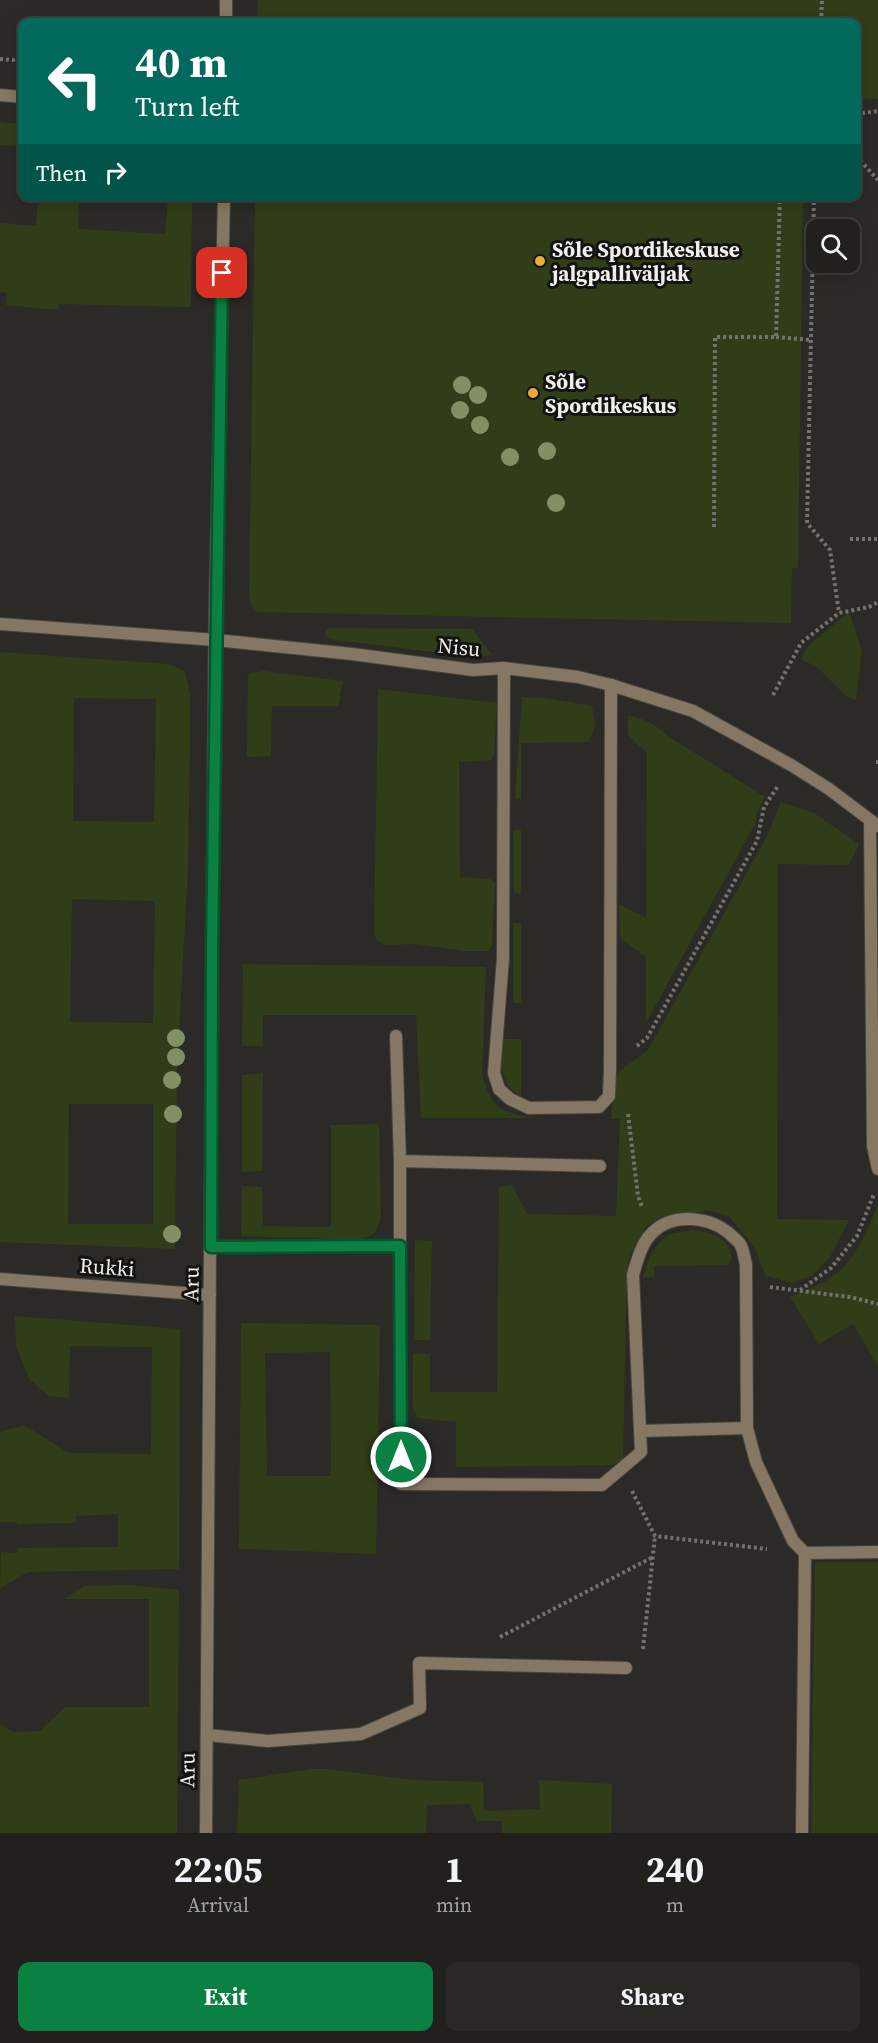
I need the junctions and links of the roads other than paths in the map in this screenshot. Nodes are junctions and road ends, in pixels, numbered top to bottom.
1 (226, 0) edge
2 (226, 18) edge
3 (0, 95) edge
4 (18, 97) edge
5 (224, 201) edge
6 (0, 624) edge
7 (216, 640) junction
8 (504, 668) junction
9 (611, 685) junction
10 (874, 824) edge
11 (396, 1036) dead end
12 (399, 1161) junction
13 (600, 1166) dead end
14 (878, 1169) edge
15 (400, 1246) junction
16 (211, 1247) junction
17 (0, 1279) edge
18 (210, 1295) junction
19 (747, 1428) junction
20 (640, 1431) junction
21 (401, 1457) dead end
22 (401, 1484) dead end
23 (878, 1552) edge
24 (805, 1553) junction
25 (627, 1668) road end
26 (207, 1735) junction
27 (206, 1833) edge
28 (802, 1833) edge

1 - 2 street
3 - 4 street
5 - 7 street, Aru
6 - 7 street, Nisu
7 - 8 street, Nisu
7 - 16 street, Aru
8 - 9 street, Nisu
8 - 9 street
9 - 10 street, Nisu
10 - 14 street
11 - 12 street
12 - 13 street
12 - 15 street
15 - 16 street
15 - 21 street
16 - 18 street, Aru
17 - 18 street, Rukki
18 - 26 street, Aru
19 - 20 street
19 - 20 street
19 - 24 street
20 - 22 street
23 - 24 street
24 - 28 street
25 - 26 street
26 - 27 street, Aru

